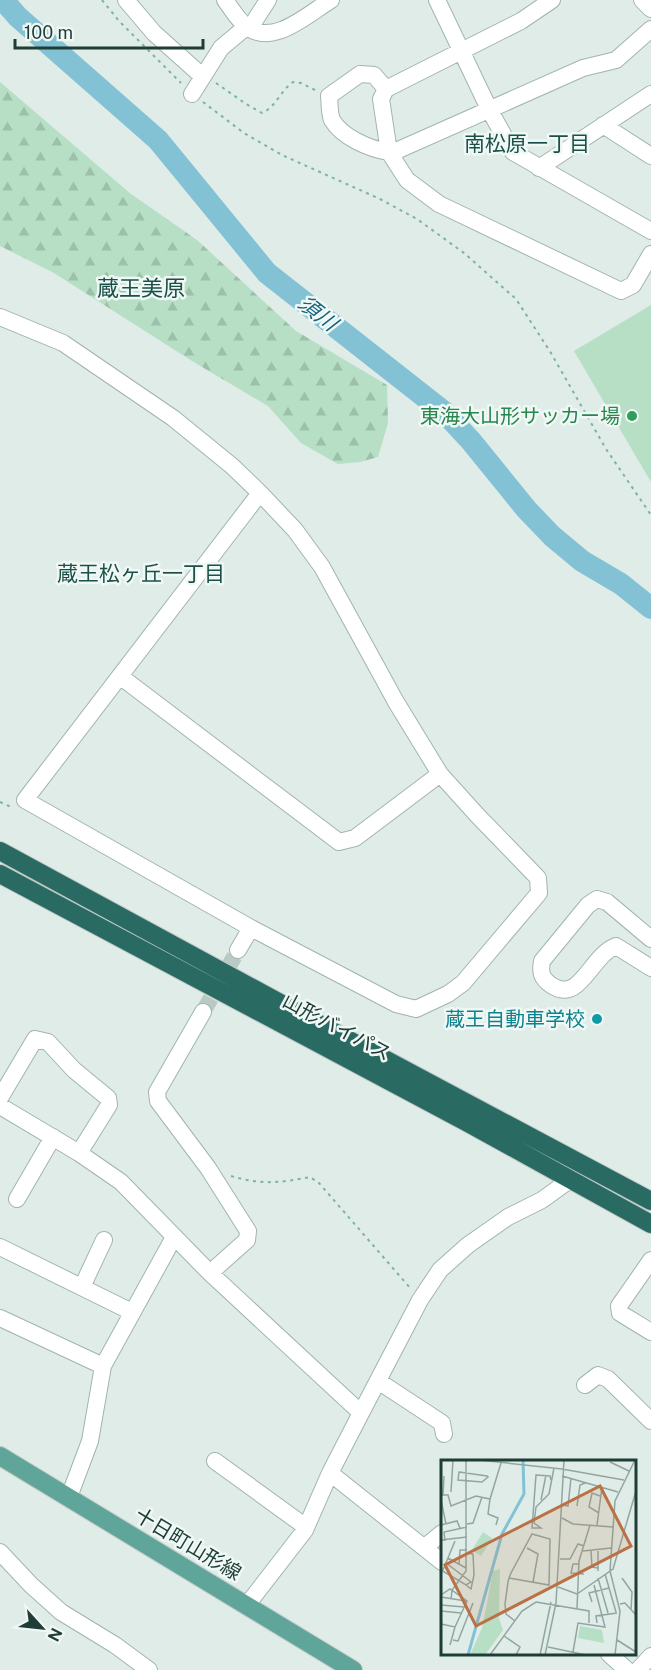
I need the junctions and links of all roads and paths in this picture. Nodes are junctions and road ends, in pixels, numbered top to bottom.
1 (102, 0) edge
2 (126, 0) edge
3 (225, 0) edge
4 (268, 0) edge
5 (331, 0) edge
6 (437, 0) edge
7 (552, 0) edge
8 (642, 0) edge
9 (651, 9) edge
10 (248, 28) junction
11 (651, 29) edge
12 (462, 52) junction
13 (202, 75) junction
14 (386, 89) junction
15 (192, 94) junction
16 (651, 94) edge
17 (329, 96) junction
18 (490, 111) junction
19 (603, 125) junction
20 (388, 152) junction
21 (651, 156) edge
22 (539, 168) junction
23 (651, 231) edge
24 (651, 254) edge
25 (0, 317) edge
26 (260, 493) junction
27 (651, 515) edge
28 (121, 677) junction
29 (440, 774) junction
30 (0, 851) edge
31 (0, 874) edge
32 (251, 928) junction
33 (651, 939) edge
34 (238, 951) tunnel mouth
35 (651, 968) edge
36 (203, 1012) tunnel mouth
37 (0, 1098) edge
38 (0, 1106) edge
39 (53, 1137) junction
40 (79, 1153) junction
41 (208, 1168) junction
42 (571, 1179) junction
43 (17, 1199) dead end
44 (651, 1201) edge
45 (651, 1224) edge
46 (174, 1237) junction
47 (104, 1240) dead end
48 (0, 1246) edge
49 (651, 1260) edge
50 (210, 1273) junction
51 (82, 1287) junction
52 (420, 1300) junction
53 (132, 1312) junction
54 (0, 1318) edge
55 (651, 1332) edge
56 (103, 1366) junction
57 (378, 1381) junction
58 (585, 1385) dead end
59 (361, 1413) junction
60 (651, 1421) edge
61 (444, 1434) dead end
62 (0, 1456) edge
63 (215, 1461) dead end
64 (330, 1473) junction
65 (69, 1497) junction
66 (306, 1527) junction
67 (441, 1534) edge
68 (425, 1547) junction
69 (0, 1552) edge
70 (441, 1561) edge
71 (247, 1605) junction
72 (611, 1655) edge
73 (651, 1656) edge
74 (149, 1670) edge
75 (353, 1670) edge
76 (627, 1670) edge
77 (638, 1670) edge

1 - 15 path
2 - 13 street
3 - 10 street
4 - 10 street
5 - 10 street
6 - 12 street
7 - 12 street
8 - 9 street
10 - 13 street
11 - 18 street
12 - 14 street
12 - 18 street
13 - 15 street
13 - 17 path
14 - 17 street
14 - 20 street
15 - 27 path
16 - 19 street
17 - 20 street
18 - 20 street
18 - 22 street
19 - 21 street
19 - 22 street
20 - 24 street
22 - 23 street
25 - 26 street
26 - 28 street
26 - 29 street
28 - 29 street
28 - 32 street
29 - 32 street
30 - 44 highway, 山形バイパス
31 - 42 highway, 山形バイパス
32 - 34 street
33 - 35 street
36 - 41 street
37 - 40 street
38 - 39 street
39 - 40 street
39 - 43 street
40 - 46 street
41 - 50 street
41 - 52 path
42 - 45 highway, 山形バイパス
42 - 52 street
46 - 50 street
46 - 53 street
47 - 51 street
48 - 51 street
49 - 55 street
50 - 59 street
51 - 53 street
52 - 57 street
53 - 56 street
54 - 56 street
56 - 65 street
57 - 59 street
57 - 61 street
58 - 60 street
59 - 64 street
62 - 65 main road, 十日町山形線
63 - 66 street
64 - 66 street
64 - 68 street
65 - 71 main road, 十日町山形線
66 - 71 street
67 - 68 street
68 - 70 street
69 - 74 street
71 - 75 main road, 十日町山形線
72 - 76 street
73 - 77 street

